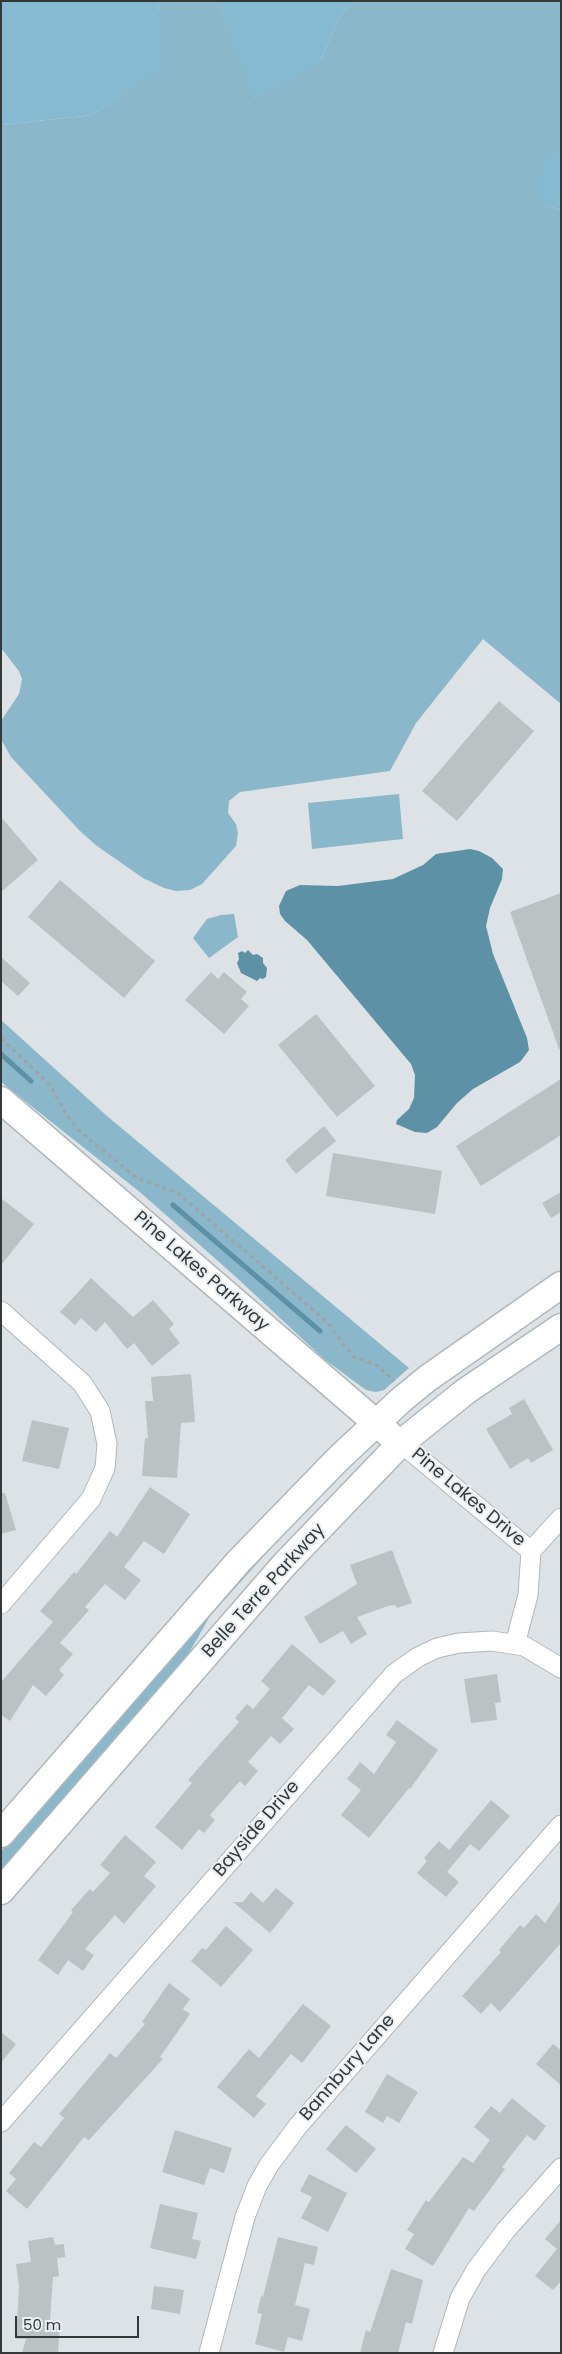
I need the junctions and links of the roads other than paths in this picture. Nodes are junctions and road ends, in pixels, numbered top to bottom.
1 (1, 1100) edge
2 (561, 1285) edge
3 (1, 1311) edge
4 (561, 1327) edge
5 (375, 1424) junction
6 (401, 1443) junction
7 (561, 1518) edge
8 (531, 1551) junction
9 (1, 1604) edge
10 (515, 1644) junction
11 (561, 1668) edge
12 (561, 1825) edge
13 (1, 1834) edge
14 (1, 1890) edge
15 (1, 2122) edge
16 (561, 2168) edge
17 (209, 2353) edge
18 (443, 2353) edge

1 - 5 main road, Pine Lakes Parkway
2 - 5 main road, Belle Terre Parkway
3 - 9 street
4 - 6 main road, Belle Terre Parkway
5 - 6 main road, Pine Lakes Parkway
5 - 13 main road, Belle Terre Parkway
6 - 8 street, Pine Lakes Drive
6 - 14 main road, Belle Terre Parkway
7 - 8 street
8 - 10 street, Pine Lakes Drive
10 - 11 street, Bayside Drive
10 - 15 street, Bayside Drive
12 - 17 street, Bannbury Lane
16 - 18 street

